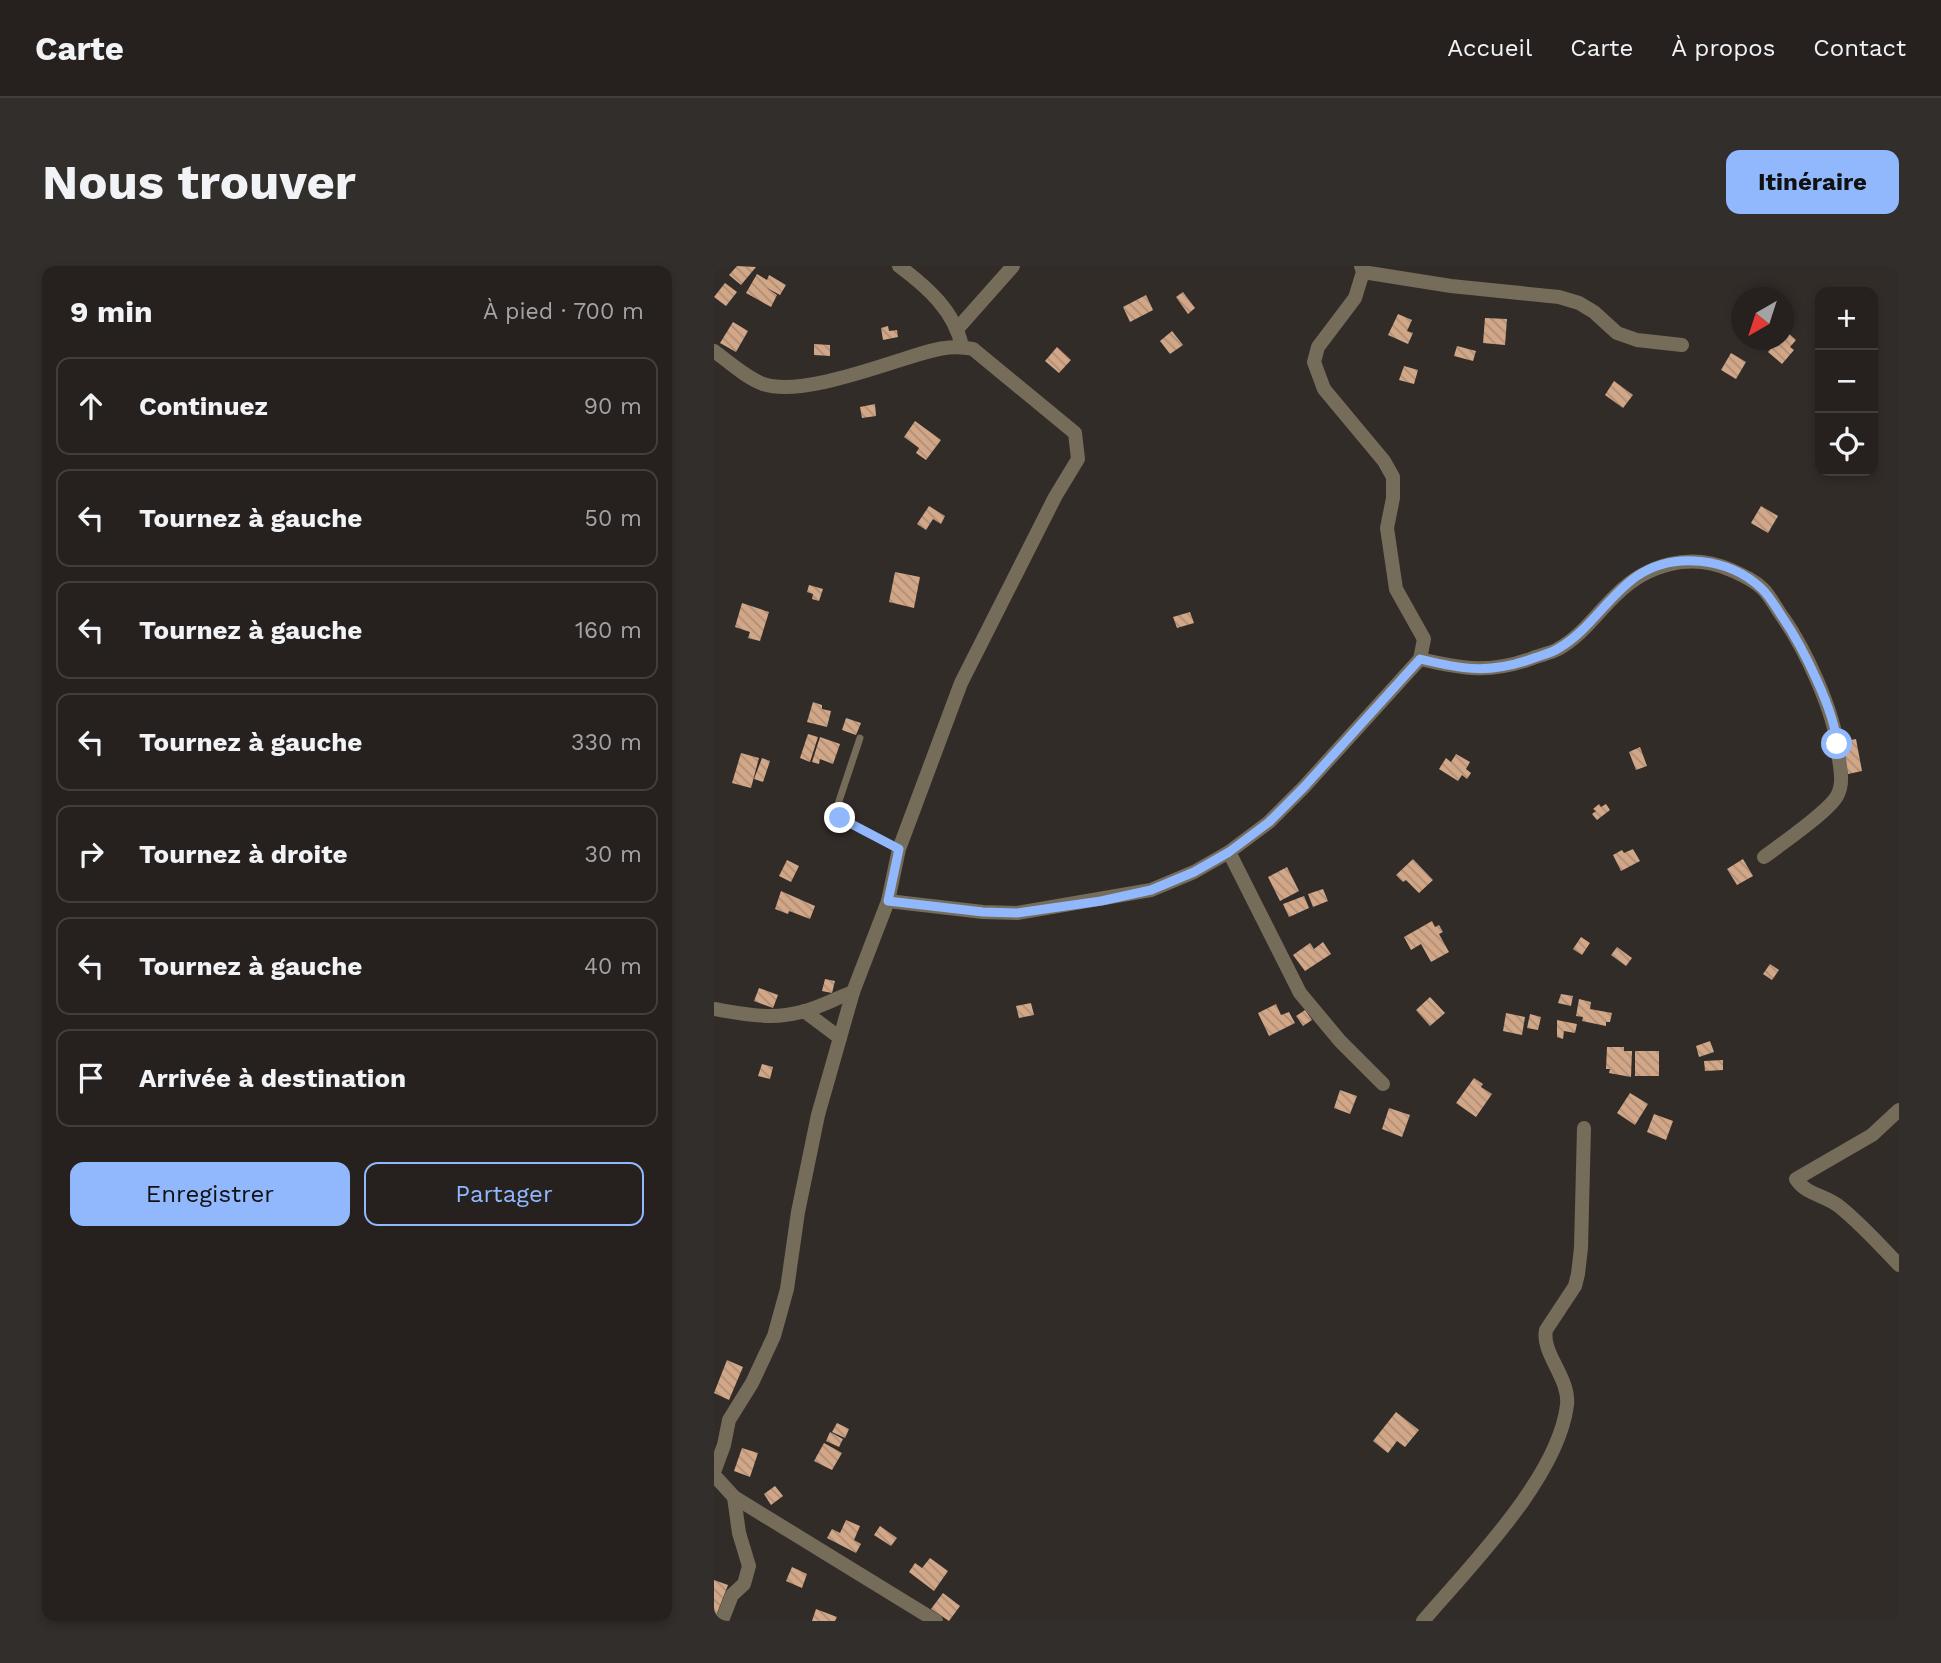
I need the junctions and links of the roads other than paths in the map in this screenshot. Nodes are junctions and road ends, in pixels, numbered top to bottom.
1 (899, 266) edge
2 (1013, 266) edge
3 (1362, 269) edge
4 (958, 328) junction
5 (1682, 345) dead end
6 (962, 346) junction
7 (714, 351) edge
8 (1420, 659) junction
9 (860, 738) dead end
10 (899, 849) junction
11 (1229, 852) junction
12 (1764, 857) dead end
13 (888, 901) junction
14 (853, 992) junction
15 (714, 1009) edge
16 (804, 1011) junction
17 (839, 1038) junction
18 (1383, 1084) dead end
19 (1899, 1110) edge
20 (1584, 1128) dead end
21 (1899, 1265) edge
22 (714, 1473) edge
23 (734, 1497) junction
24 (723, 1618) dead end
25 (936, 1621) edge
26 (1423, 1621) edge

1 - 4 street
2 - 4 street
3 - 5 street
3 - 8 street
4 - 6 street
6 - 7 street
6 - 10 street
8 - 11 street
8 - 12 street
9 - 10 lane
10 - 13 street
11 - 13 street
11 - 18 street
13 - 14 street
14 - 16 street
14 - 17 street
15 - 16 street
16 - 17 street
17 - 22 street
19 - 21 street
20 - 26 street
22 - 23 street
23 - 24 street
23 - 25 street

